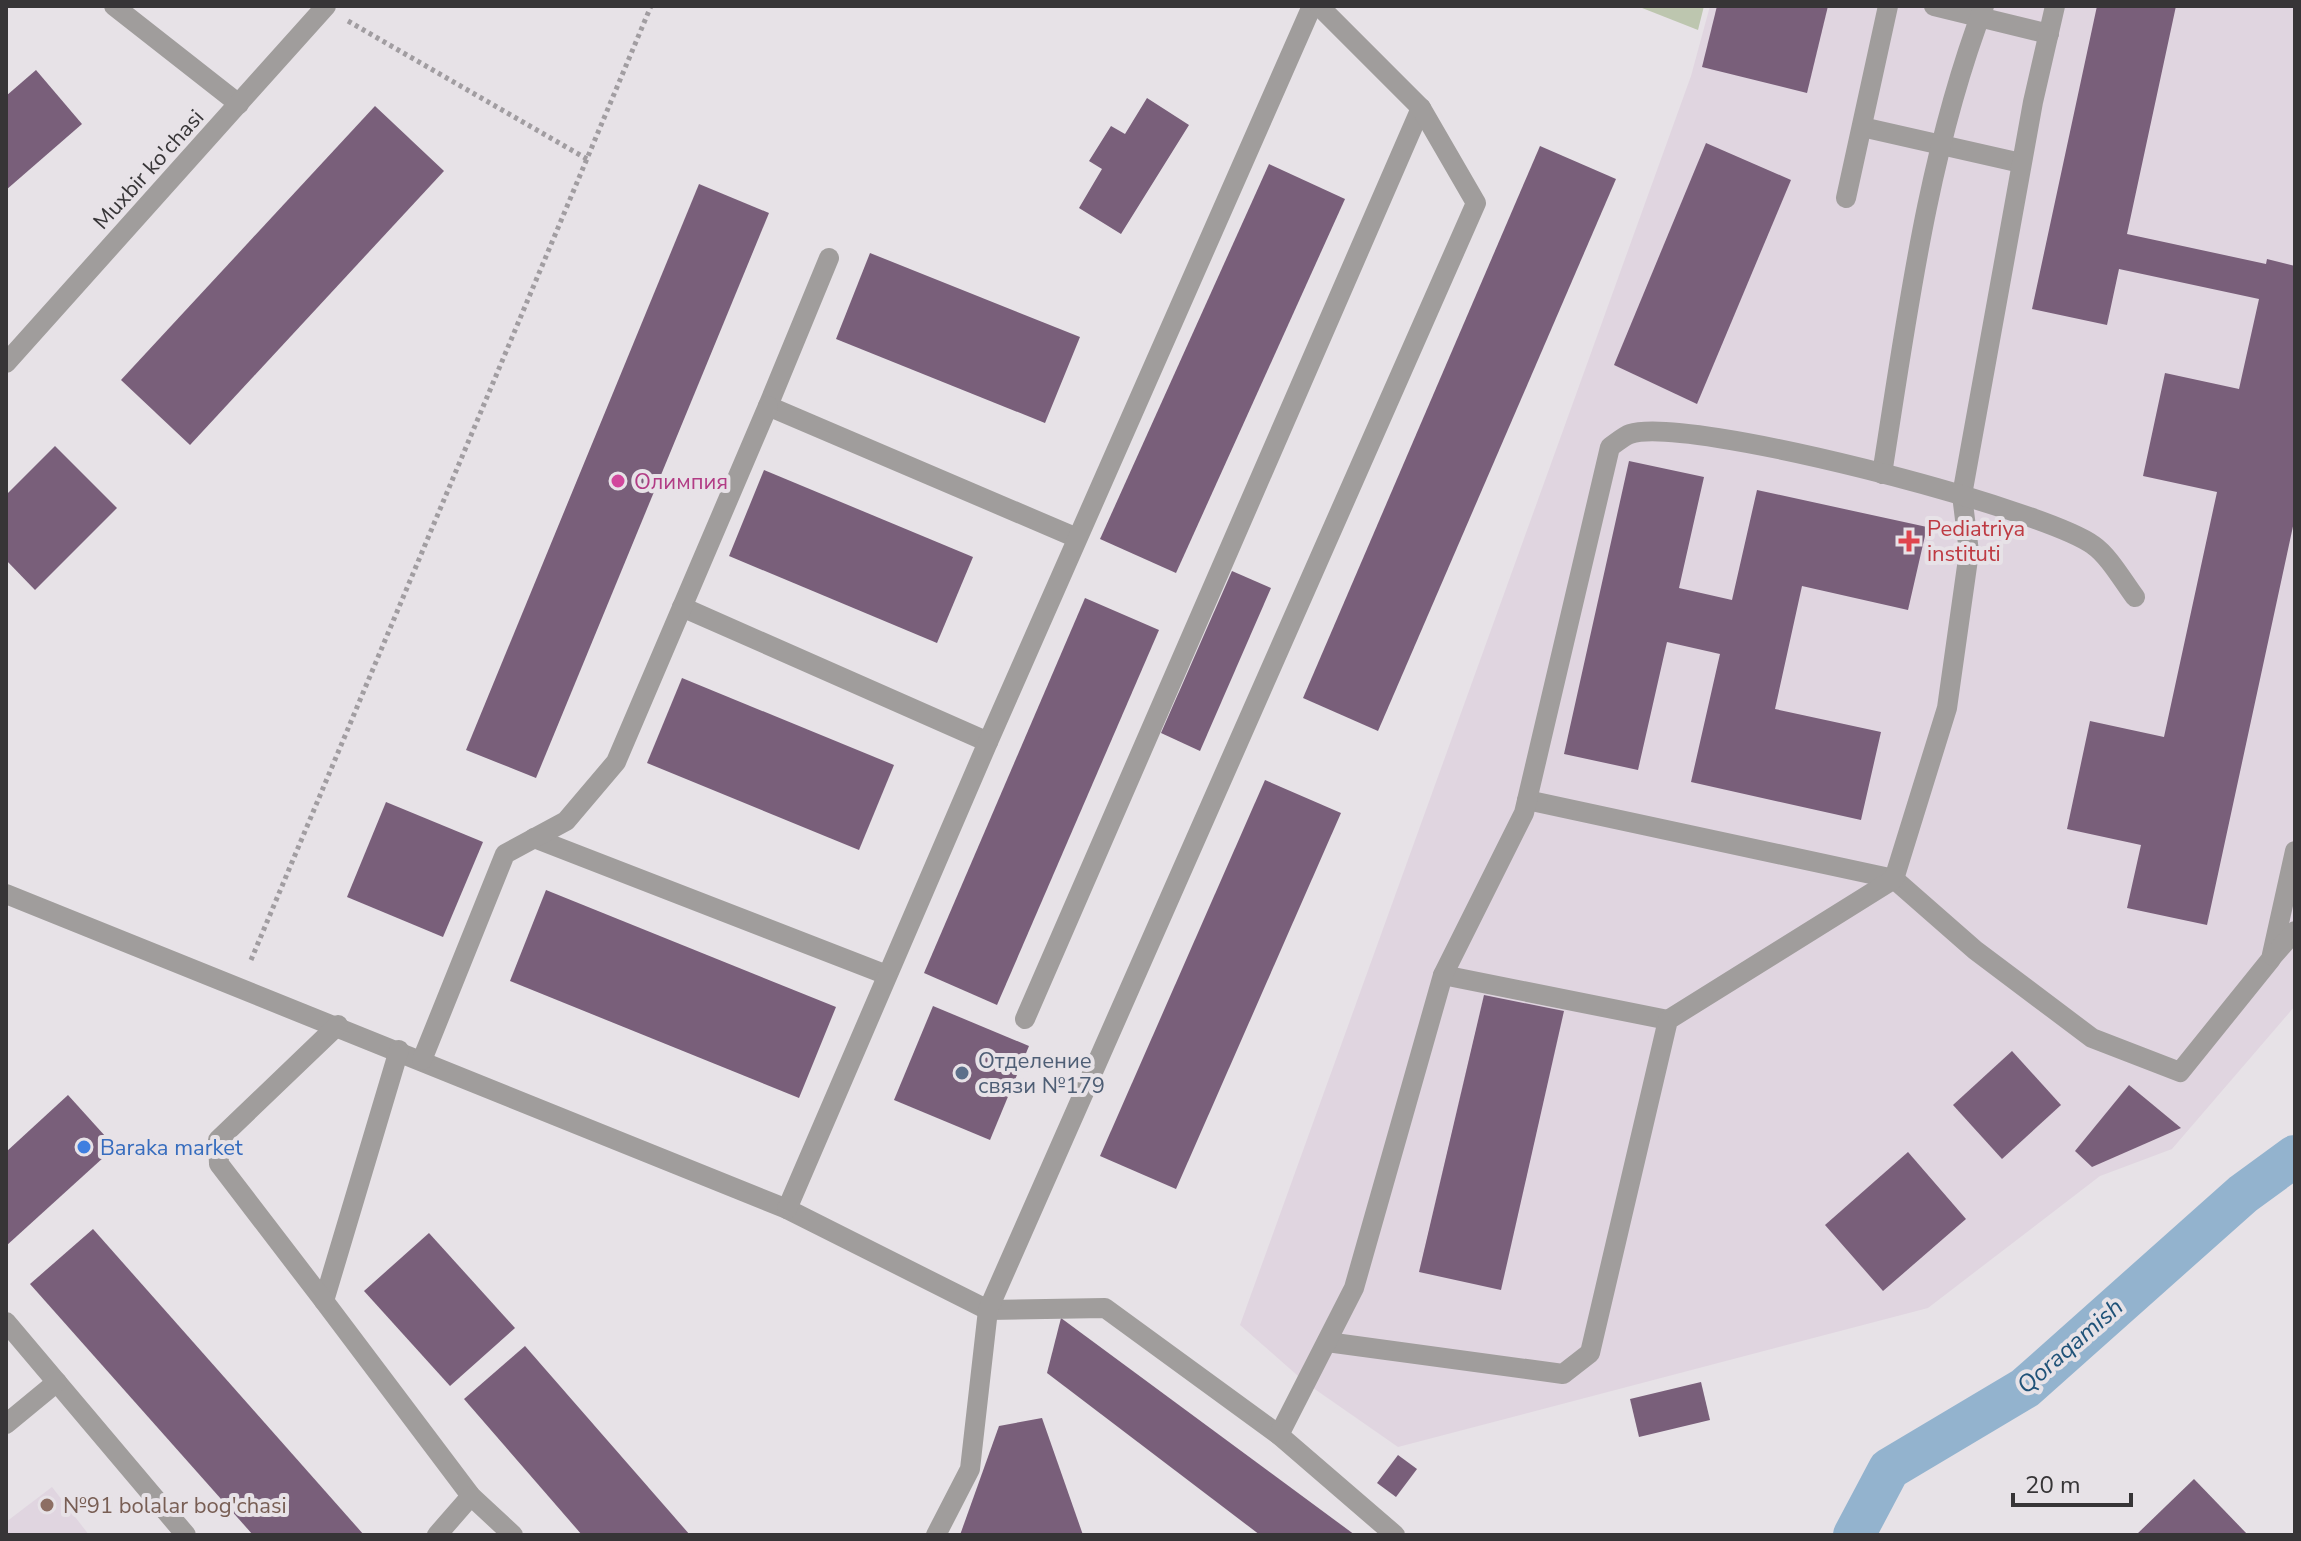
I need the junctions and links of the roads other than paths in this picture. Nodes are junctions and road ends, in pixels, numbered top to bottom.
1 (114, 6) edge
2 (1312, 6) edge
3 (1319, 6) edge
4 (1888, 6) edge
5 (1934, 6) edge
6 (2055, 6) edge
7 (326, 7) edge
8 (1982, 12) edge
9 (2049, 34) junction
10 (239, 104) junction
11 (1421, 108) junction
12 (1862, 127) junction
13 (1941, 145) junction
14 (2021, 163) junction
15 (1846, 198) dead end
16 (829, 258) dead end
17 (6, 363) edge
18 (768, 406) junction
19 (1882, 474) junction
20 (1962, 495) junction
21 (1077, 538) junction
22 (2135, 597) dead end
23 (682, 607) junction
24 (988, 742) junction
25 (1527, 800) junction
26 (534, 838) junction
27 (2295, 851) edge
28 (1894, 879) junction
29 (6, 894) edge
30 (2295, 931) edge
31 (2271, 959) junction
32 (887, 975) junction
33 (1443, 975) junction
34 (1025, 1019) dead end
35 (1668, 1020) junction
36 (338, 1025) junction
37 (399, 1050) junction
38 (422, 1060) junction
39 (787, 1209) junction
40 (324, 1301) junction
41 (988, 1310) junction
42 (6, 1322) edge
43 (1327, 1342) junction
44 (57, 1382) junction
45 (6, 1424) edge
46 (1279, 1435) junction
47 (471, 1496) junction
48 (186, 1535) edge
49 (437, 1535) edge
50 (513, 1535) edge
51 (936, 1535) edge
52 (1395, 1535) edge

1 - 10 street
2 - 21 street
3 - 11 street
4 - 12 street
5 - 8 street
6 - 9 street
7 - 10 street, Muxbir ko'chasi
8 - 9 street
8 - 13 street
9 - 14 street
10 - 17 street, Muxbir ko'chasi
11 - 34 street
11 - 41 street
12 - 13 street
12 - 15 street
13 - 14 street
13 - 19 street
14 - 20 street
16 - 18 street
18 - 21 street
18 - 23 street
19 - 20 street
19 - 25 street
20 - 22 street
20 - 28 street
21 - 24 street
23 - 24 street
23 - 26 street
24 - 32 street
25 - 28 street
25 - 33 street
26 - 32 street
26 - 38 street
27 - 31 street
28 - 31 street
28 - 35 street
29 - 36 street
30 - 31 street
32 - 39 street
33 - 35 street
33 - 43 street
35 - 43 street
36 - 37 street
36 - 40 street
37 - 38 street
37 - 40 street
38 - 39 street
39 - 41 street
40 - 47 street
41 - 46 street
41 - 51 street
42 - 44 street
43 - 46 street
44 - 45 street
44 - 48 street
46 - 52 street
47 - 49 street
47 - 50 street

